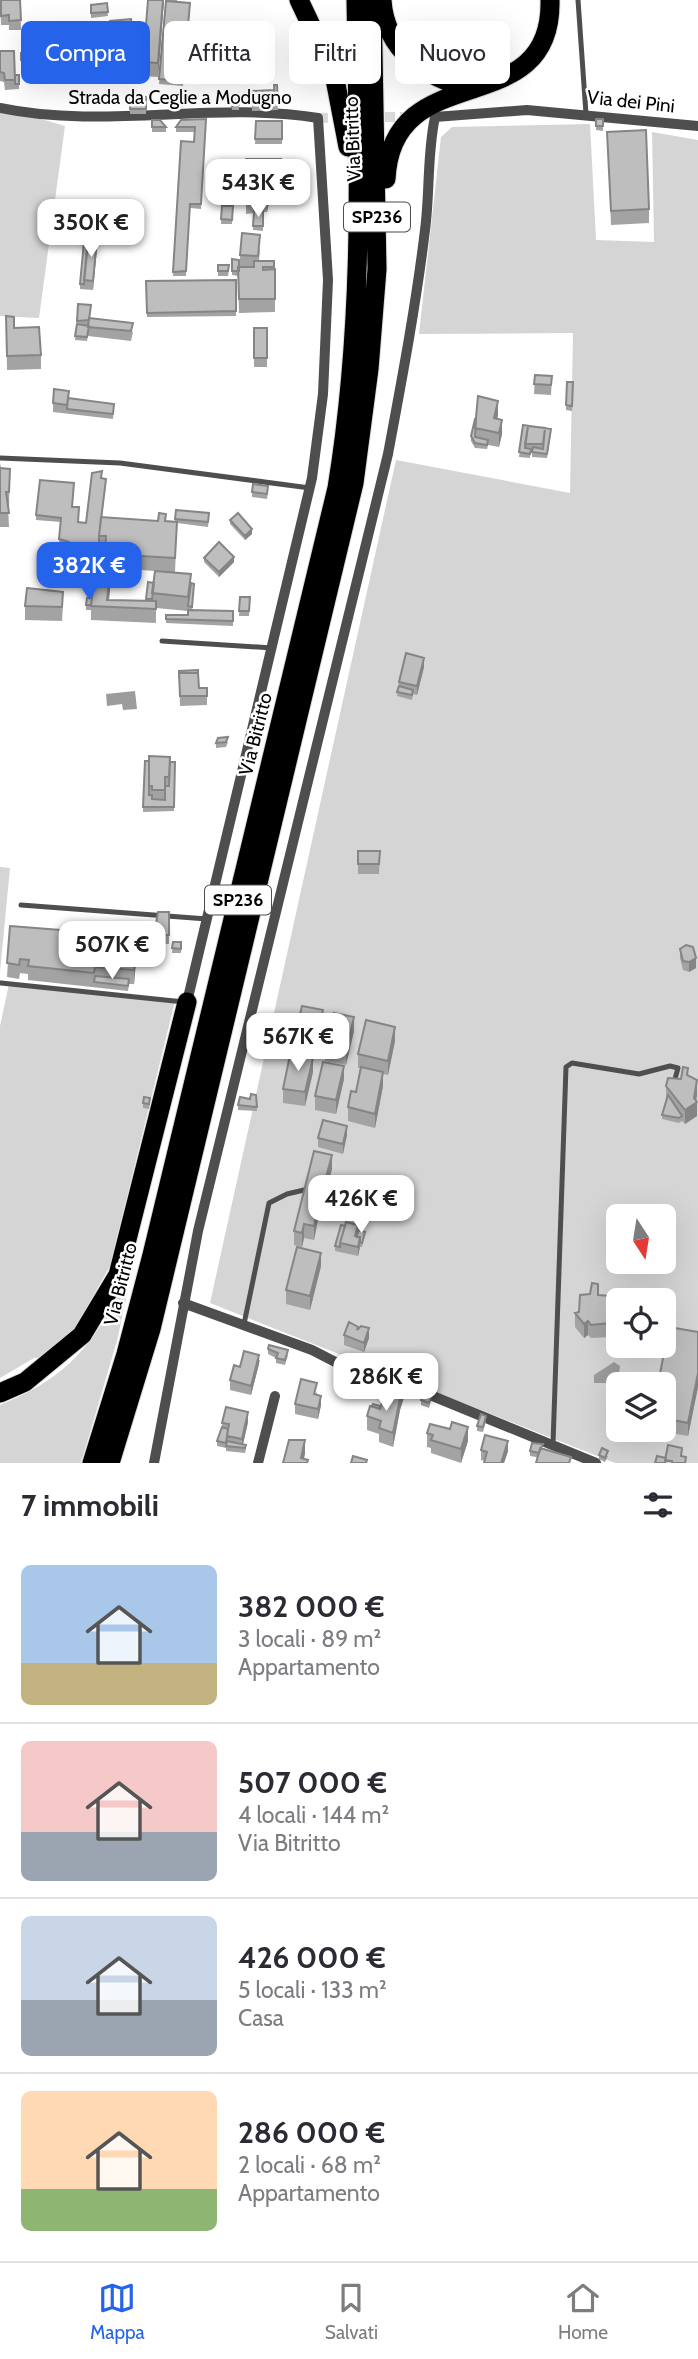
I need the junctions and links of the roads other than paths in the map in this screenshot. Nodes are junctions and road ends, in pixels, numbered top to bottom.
1 (299, 0) edge
2 (356, 0) edge
3 (372, 0) edge
4 (382, 0) edge
5 (550, 0) edge
6 (578, 0) edge
7 (474, 90) junction
8 (0, 108) edge
9 (586, 114) junction
10 (698, 126) edge
11 (356, 332) junction
12 (361, 434) junction
13 (0, 458) edge
14 (310, 488) junction
15 (162, 641) dead end
16 (272, 648) junction
17 (21, 905) dead end
18 (207, 919) junction
19 (1, 983) edge
20 (187, 1002) junction
21 (675, 1079) edge
22 (303, 1190) edge
23 (141, 1293) junction
24 (183, 1303) junction
25 (244, 1324) junction
26 (0, 1393) edge
27 (275, 1396) dead end
28 (553, 1444) junction
29 (81, 1463) edge
30 (92, 1463) edge
31 (110, 1463) edge
32 (154, 1463) edge
33 (258, 1463) edge
34 (596, 1463) edge

1 - 11 highway
2 - 11 highway, Via Bitritto / SP236
3 - 12 highway, Via Bitritto / SP236
4 - 7 highway
5 - 7 highway
6 - 9 lane
7 - 12 highway
8 - 14 street, Strada da Ceglie a Modugno
9 - 10 street, Via dei Pini
9 - 24 street, Via dei Pini
11 - 23 highway, Via Bitritto / SP236
12 - 31 highway, Via Bitritto / SP236
13 - 14 lane
14 - 16 street
15 - 16 lane
16 - 18 street
17 - 18 lane
18 - 20 street
19 - 20 lane
20 - 26 highway
21 - 28 lane
22 - 25 lane
23 - 29 highway
23 - 30 highway, Via Bitritto / SP236
24 - 25 street
24 - 32 street
25 - 28 street
27 - 33 street
28 - 34 street

